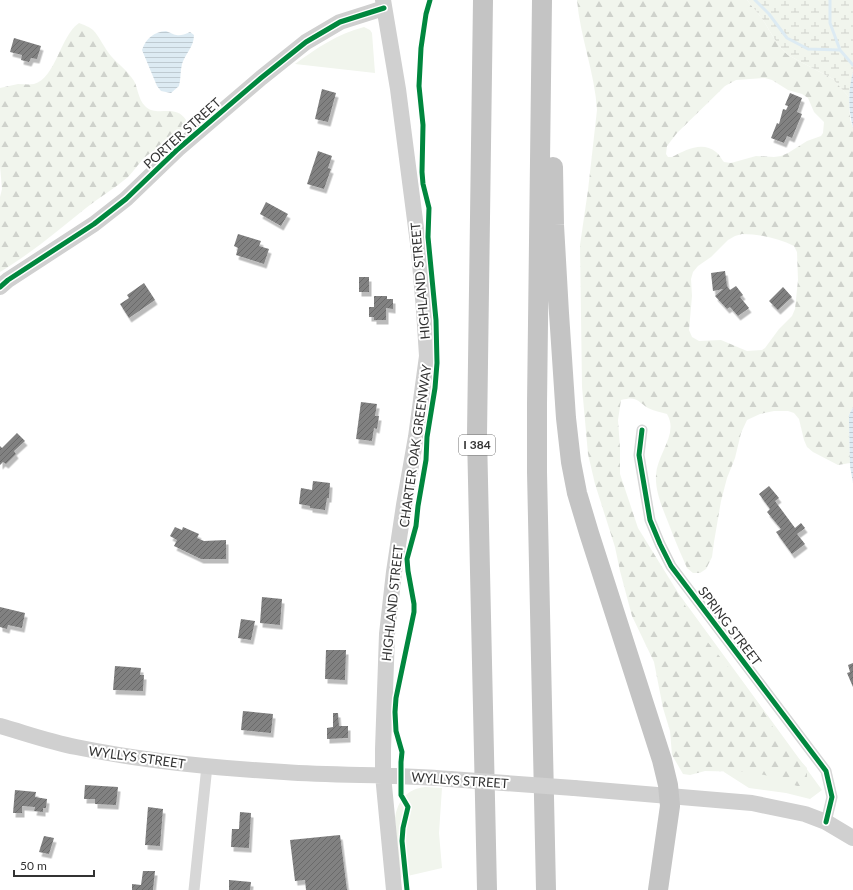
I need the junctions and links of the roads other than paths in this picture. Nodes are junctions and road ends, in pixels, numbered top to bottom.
1 (483, 0) edge
2 (542, 0) edge
3 (384, 4) edge
4 (542, 32) junction
5 (0, 287) edge
6 (642, 430) dead end
7 (0, 726) edge
8 (207, 766) junction
9 (383, 775) junction
10 (670, 796) junction
11 (826, 822) junction
12 (853, 838) edge
13 (194, 890) edge
14 (394, 890) edge
15 (487, 890) edge
16 (546, 890) edge
17 (658, 890) edge

1 - 15 highway, I 384
2 - 4 highway
3 - 5 main road, PORTER STREET
3 - 9 main road, HIGHLAND STREET
4 - 10 highway
4 - 16 highway
6 - 11 street, SPRING STREET
7 - 8 main road, WYLLYS STREET
8 - 9 main road, WYLLYS STREET
8 - 13 street
9 - 10 main road, WYLLYS STREET, bridge
9 - 14 main road, HIGHLAND STREET
10 - 11 main road, WYLLYS STREET
10 - 17 highway
11 - 12 main road

